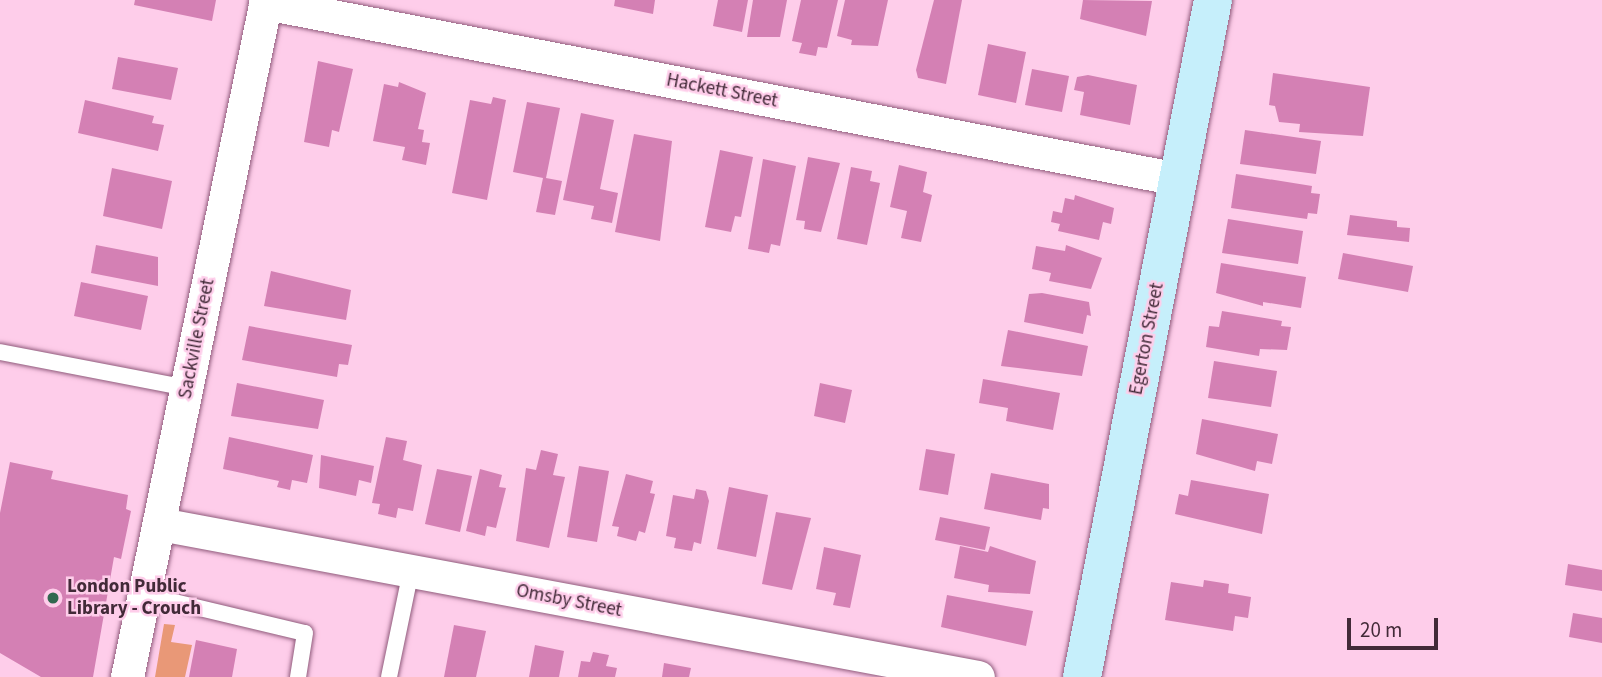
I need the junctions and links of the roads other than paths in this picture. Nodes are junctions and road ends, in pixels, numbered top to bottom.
1 (1213, 0) edge
2 (265, 1) edge
3 (1178, 179) junction
4 (0, 352) edge
5 (187, 388) junction
6 (160, 524) junction
7 (411, 571) junction
8 (145, 595) junction
9 (127, 677) edge
10 (298, 677) edge
11 (388, 677) edge
12 (978, 677) edge
13 (1082, 677) edge

1 - 3 street, Egerton Street
2 - 3 street, Hackett Street
2 - 5 street, Sackville Street
3 - 13 street, Egerton Street
4 - 5 lane
5 - 6 street, Sackville Street
6 - 7 street, Omsby Street
6 - 8 street, Sackville Street
7 - 11 lane
7 - 12 street, Omsby Street
8 - 9 street, Sackville Street
8 - 10 lane

